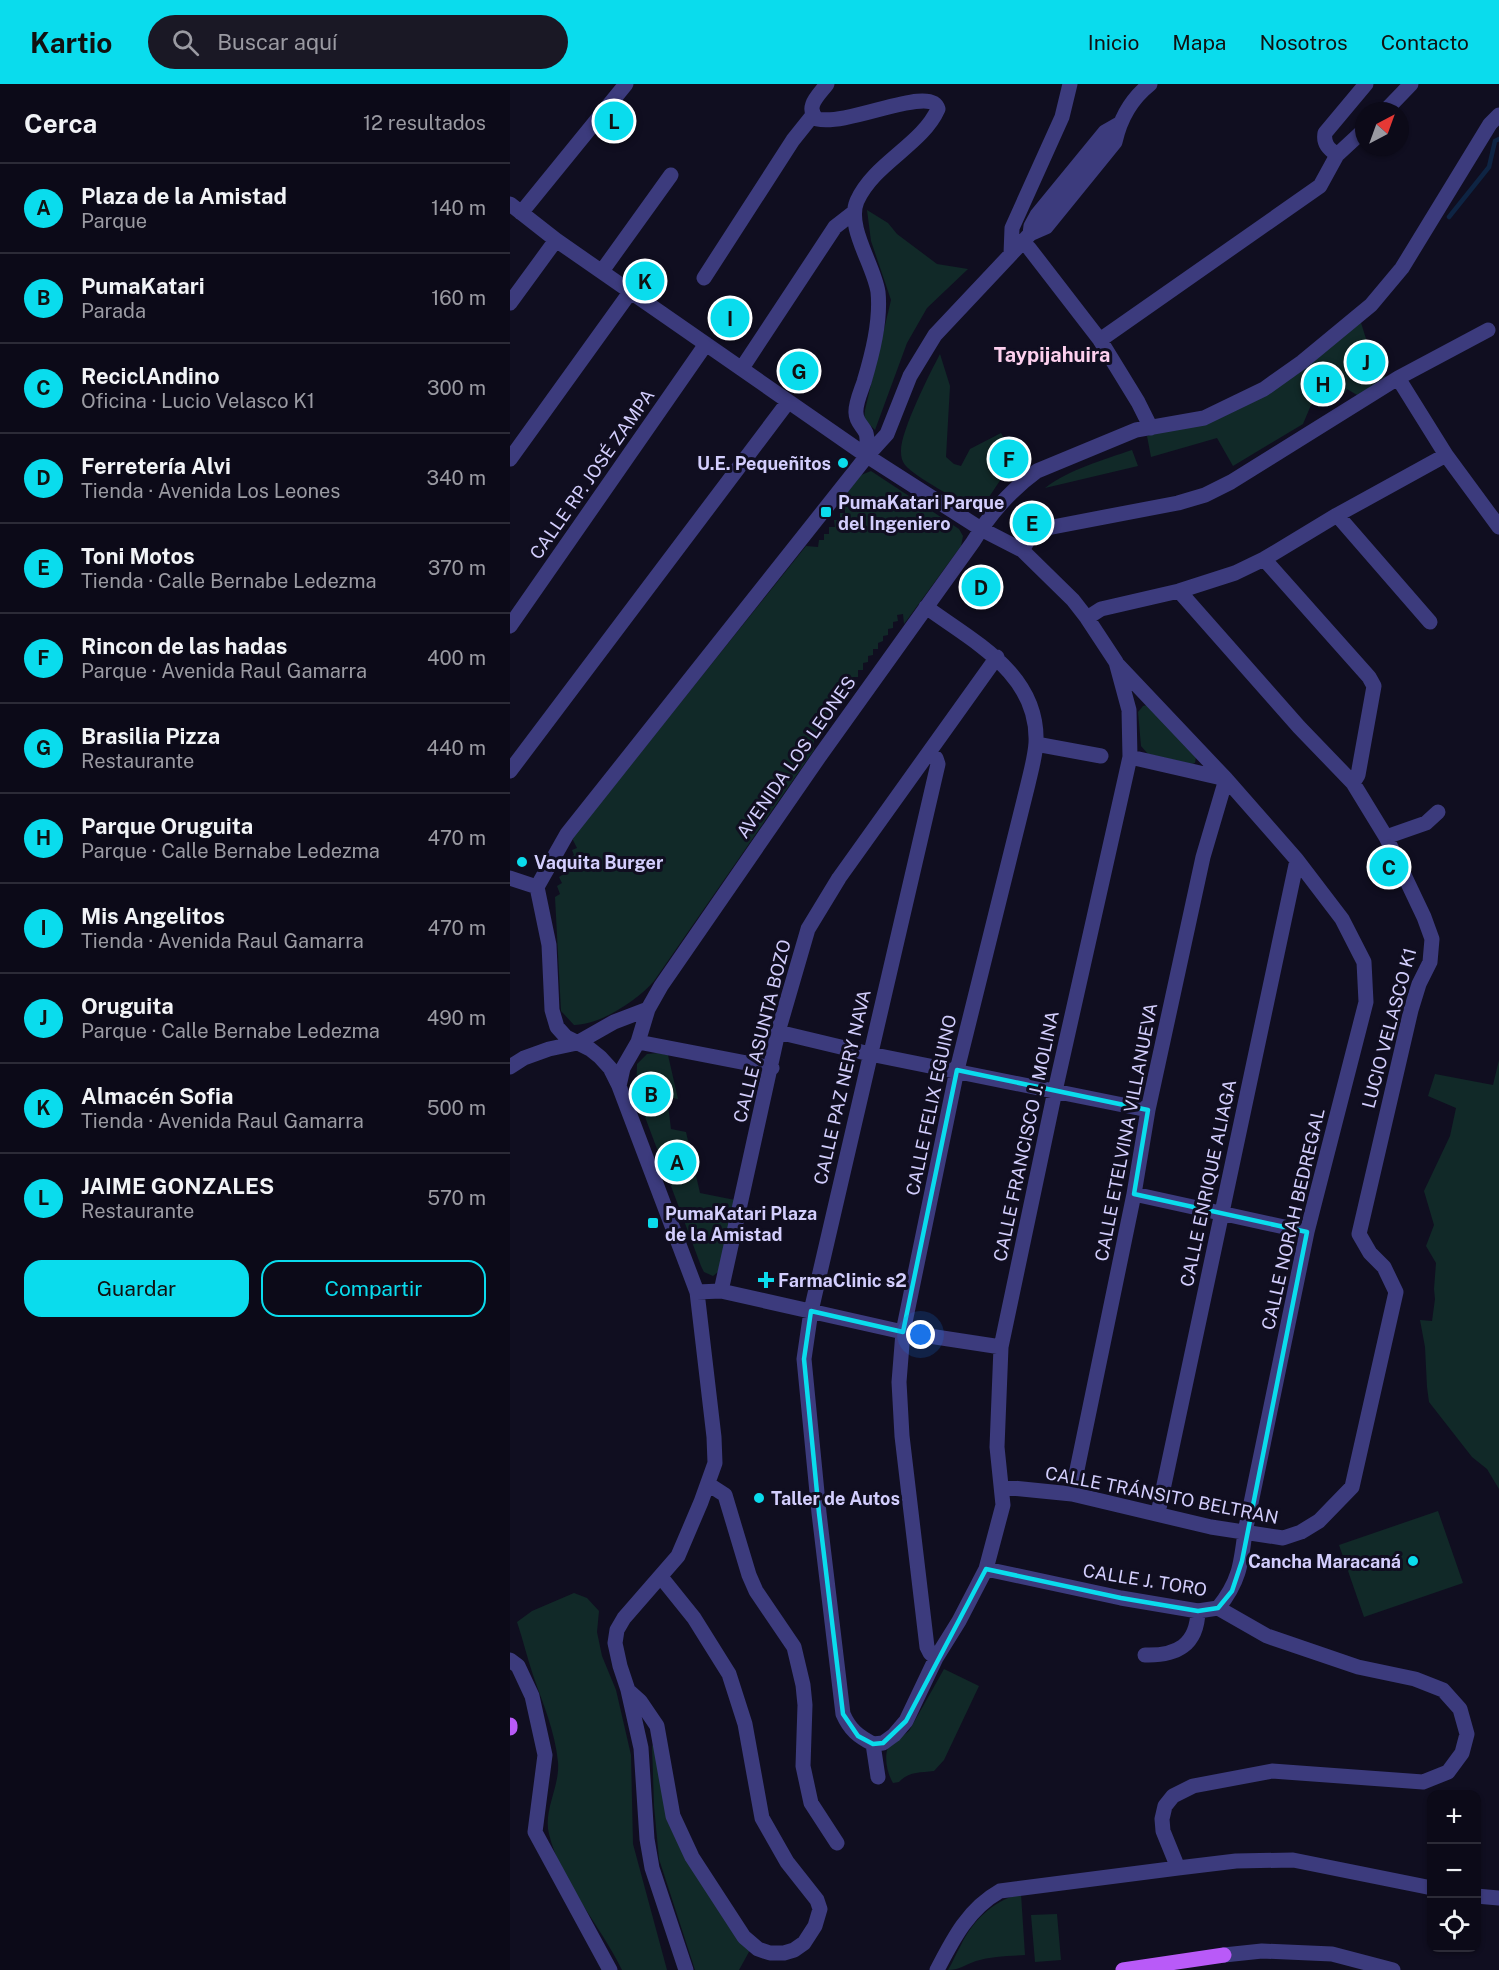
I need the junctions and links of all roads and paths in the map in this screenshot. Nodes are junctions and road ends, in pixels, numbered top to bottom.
1 (626, 84) edge
2 (827, 84) edge
3 (1070, 84) edge
4 (1150, 84) edge
5 (1366, 84) edge
6 (1411, 84) edge
7 (927, 86) dead end
8 (905, 87) dead end
9 (1394, 102) edge
10 (1499, 115) edge
11 (813, 116) junction
12 (1355, 138) edge
13 (1337, 155) junction
14 (671, 175) dead end
15 (516, 209) edge
16 (853, 213) junction
17 (1026, 238) junction
18 (555, 240) junction
19 (1011, 254) junction
20 (602, 271) junction
21 (704, 278) dead end
22 (631, 291) junction
23 (510, 303) edge
24 (1488, 330) dead end
25 (1100, 339) junction
26 (706, 344) junction
27 (742, 368) junction
28 (1398, 378) junction
29 (788, 402) junction
30 (1151, 428) junction
31 (1446, 455) junction
32 (867, 456) junction
33 (510, 459) edge
34 (1337, 515) junction
35 (1499, 527) edge
36 (981, 529) junction
37 (1023, 550) junction
38 (1263, 559) junction
39 (1179, 591) junction
40 (926, 607) junction
41 (1087, 618) junction
42 (1430, 622) dead end
43 (510, 626) edge
44 (997, 657) junction
45 (1116, 662) junction
46 (1036, 744) junction
47 (929, 753) junction
48 (1101, 756) dead end
49 (1131, 757) junction
50 (510, 771) edge
51 (1226, 779) junction
52 (1353, 783) junction
53 (1437, 812) dead end
54 (1386, 837) junction
55 (1297, 860) junction
56 (510, 878) edge
57 (537, 888) junction
58 (648, 1010) junction
59 (778, 1032) junction
60 (638, 1042) junction
61 (577, 1043) junction
62 (870, 1054) junction
63 (510, 1067) edge
64 (772, 1068) junction
65 (957, 1070) junction
66 (619, 1086) junction
67 (1055, 1091) junction
68 (1148, 1110) junction
69 (1134, 1194) junction
70 (1221, 1213) junction
71 (1307, 1232) junction
72 (1359, 1234) joint
73 (721, 1290) junction
74 (697, 1292) junction
75 (811, 1311) junction
76 (903, 1332) junction
77 (1001, 1347) junction
78 (708, 1484) junction
79 (1002, 1487) junction
80 (1072, 1494) junction
81 (1158, 1513) junction
82 (1245, 1532) junction
83 (986, 1569) junction
84 (661, 1577) junction
85 (1218, 1608) junction
86 (1198, 1611) junction
87 (1145, 1655) dead end
88 (936, 1658) junction
89 (510, 1660) edge
90 (628, 1690) junction
91 (873, 1744) junction
92 (878, 1777) dead end
93 (837, 1843) dead end
94 (1178, 1868) junction
95 (1427, 1887) edge
96 (1481, 1896) edge
97 (1499, 1898) edge
98 (1224, 1955) junction
99 (1166, 1965) edge
100 (610, 1970) edge
101 (686, 1970) edge
102 (937, 1970) edge
103 (1123, 1970) edge
104 (1200, 1970) edge
105 (1211, 1970) edge
106 (1394, 1970) edge

1 - 15 street
2 - 11 street
3 - 19 street
4 - 17 street
5 - 13 street
6 - 9 street
7 - 16 street
8 - 11 street
10 - 30 street, AVENIDA LOS LEONES
11 - 21 street
12 - 13 street
13 - 25 street
14 - 20 street
15 - 18 street, CALLE FRANCISCO J. MOLINA
16 - 27 street
16 - 32 street
17 - 19 street
17 - 25 street
18 - 20 street, CALLE FRANCISCO J. MOLINA
18 - 23 street
19 - 32 street
20 - 22 street, CALLE FRANCISCO J. MOLINA
22 - 26 street, CALLE FRANCISCO J. MOLINA
22 - 33 street
24 - 28 street
25 - 30 street
26 - 27 street, CALLE FRANCISCO J. MOLINA
26 - 43 street, CALLE RP. JOSÉ ZAMPA
27 - 29 street, CALLE FRANCISCO J. MOLINA
28 - 31 street
28 - 37 street
29 - 32 street, CALLE FRANCISCO J. MOLINA
29 - 50 street
30 - 36 street, AVENIDA LOS LEONES
31 - 34 street
31 - 35 street
32 - 36 street, CALLE FRANCISCO J. MOLINA
32 - 57 street
34 - 38 street
34 - 42 street
36 - 37 street, CALLE FRANCISCO J. MOLINA
36 - 40 street, AVENIDA LOS LEONES
37 - 41 street, CALLE FRANCISCO J. MOLINA
38 - 39 street
38 - 52 street
39 - 41 street
39 - 52 street, LUCIO VELASCO K1
40 - 44 street, CALLE FELIX EGUINO
40 - 58 street, AVENIDA LOS LEONES
41 - 45 street, CALLE FRANCISCO J. MOLINA
44 - 46 street, CALLE FELIX EGUINO
44 - 47 street, CALLE ASUNTA BOZO
45 - 49 street, CALLE FRANCISCO J. MOLINA
45 - 51 street, CALLE NORAH BEDREGAL
46 - 48 street
46 - 65 street, CALLE FELIX EGUINO
47 - 59 street, CALLE ASUNTA BOZO
47 - 62 street, CALLE PAZ NERY NAVA
49 - 51 street
49 - 67 street, CALLE FRANCISCO J. MOLINA
51 - 55 street, CALLE NORAH BEDREGAL
51 - 68 street, CALLE ETELVINA VILLANUEVA
52 - 54 street, LUCIO VELASCO K1
53 - 54 street
54 - 72 street, LUCIO VELASCO K1
55 - 70 street, CALLE ENRIQUE ALIAGA
55 - 71 street, CALLE NORAH BEDREGAL
56 - 57 street
57 - 61 street
58 - 60 street, AVENIDA LOS LEONES
58 - 61 street
59 - 62 street
59 - 64 street, CALLE ASUNTA BOZO
60 - 64 street
60 - 66 street, AVENIDA LOS LEONES
61 - 63 street
61 - 66 street
62 - 65 street
62 - 75 street, CALLE PAZ NERY NAVA
64 - 73 street, CALLE ASUNTA BOZO
65 - 67 street
65 - 76 street, CALLE FELIX EGUINO
66 - 74 street
67 - 68 street
67 - 77 street, CALLE FRANCISCO J. MOLINA
68 - 69 street, CALLE ETELVINA VILLANUEVA
69 - 70 street
69 - 80 street, CALLE ETELVINA VILLANUEVA
70 - 71 street
70 - 81 street, CALLE ENRIQUE ALIAGA
71 - 82 street, CALLE NORAH BEDREGAL
72 - 82 street, CALLE TRÁNSITO BELTRAN
73 - 74 street
73 - 75 street
74 - 78 street
75 - 76 street
75 - 91 street, CALLE PAZ NERY NAVA
76 - 77 street
76 - 88 street, CALLE FELIX EGUINO
77 - 79 street, CALLE FRANCISCO J. MOLINA
78 - 84 street
78 - 93 street
79 - 80 street, CALLE TRÁNSITO BELTRAN
79 - 83 street, CALLE FRANCISCO J. MOLINA
80 - 81 street, CALLE TRÁNSITO BELTRAN
81 - 82 street, CALLE TRÁNSITO BELTRAN
82 - 85 street, CALLE J. TORO
83 - 86 street, CALLE J. TORO
83 - 88 street, CALLE FRANCISCO J. MOLINA
84 - 90 street
84 - 90 street
85 - 86 street, CALLE J. TORO
85 - 94 street
86 - 87 street
88 - 91 street, CALLE FRANCISCO J. MOLINA
89 - 100 street
90 - 101 street
91 - 92 street
94 - 95 street
94 - 102 street
96 - 97 street
98 - 99 main road
98 - 105 main road
98 - 106 street
99 - 103 main road
99 - 104 main road

